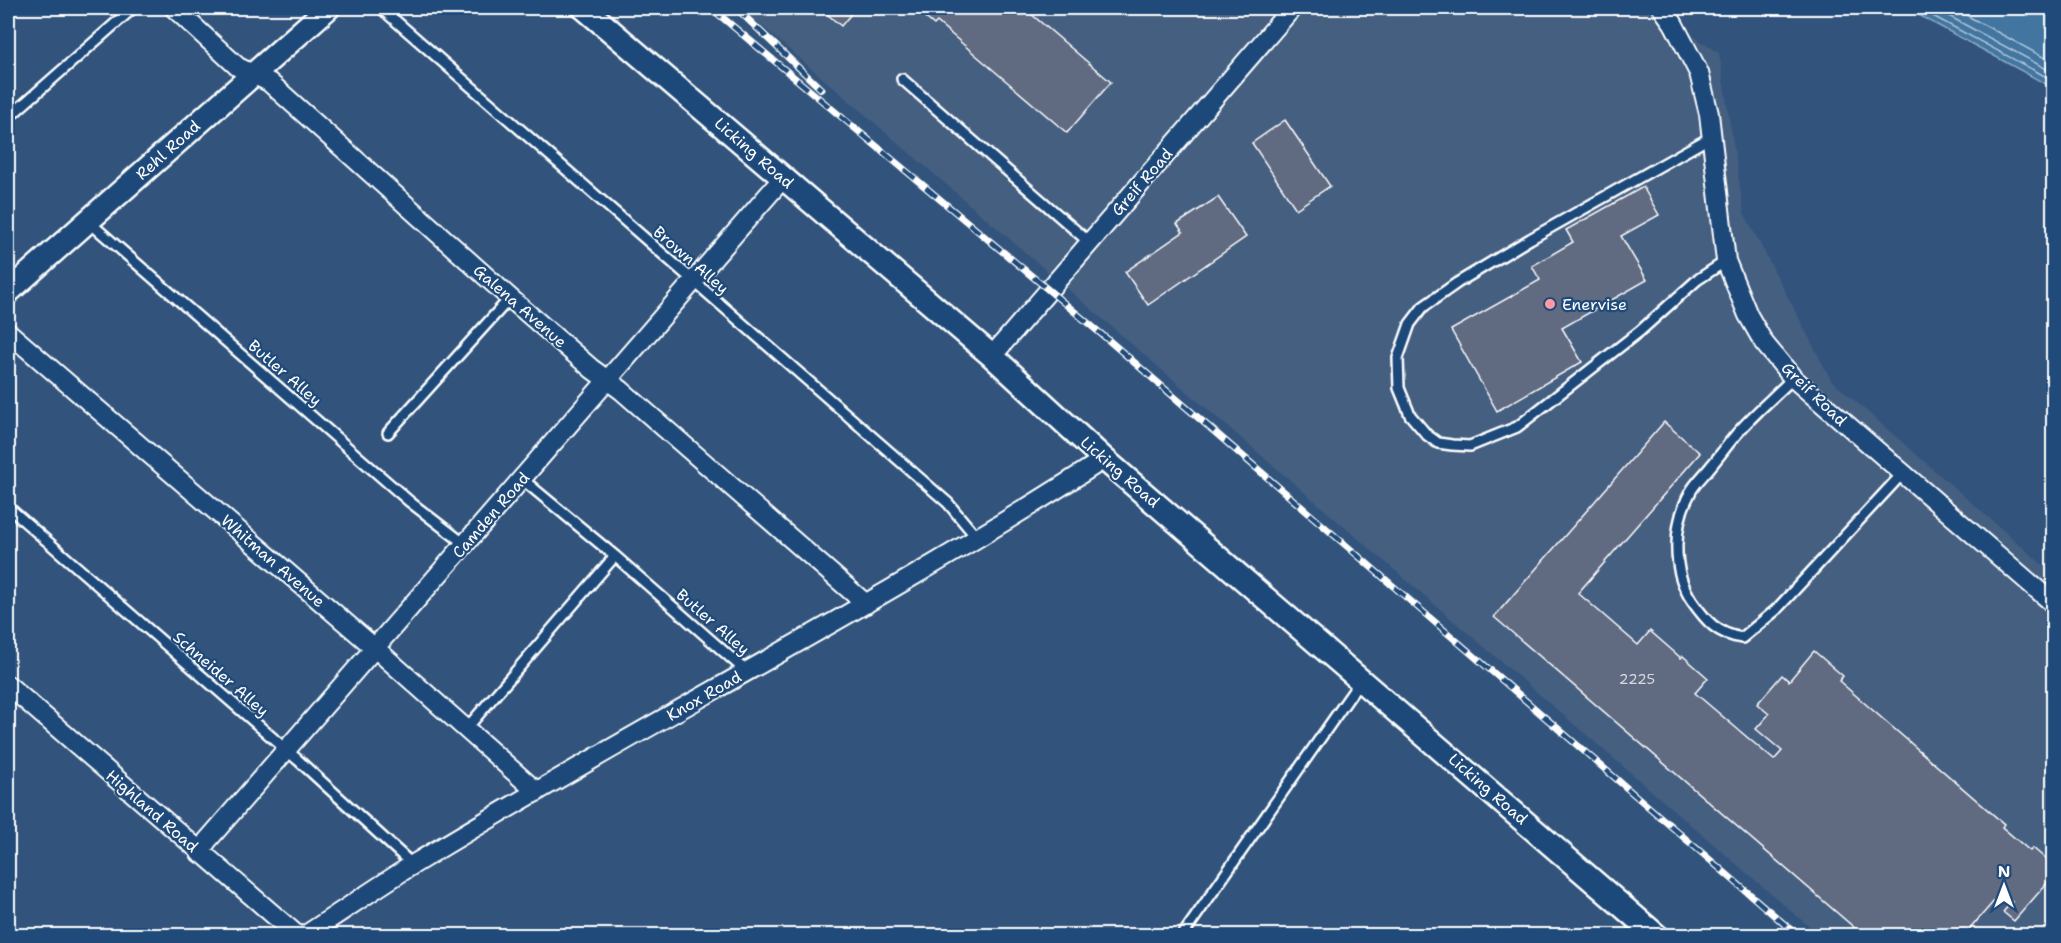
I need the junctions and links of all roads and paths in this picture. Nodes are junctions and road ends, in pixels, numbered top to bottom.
1 (133, 8) edge
2 (174, 8) edge
3 (328, 8) edge
4 (381, 8) edge
5 (584, 8) edge
6 (1292, 8) edge
7 (1662, 8) edge
8 (253, 74) junction
9 (902, 79) dead end
10 (8, 118) edge
11 (1712, 137) junction
12 (783, 178) junction
13 (88, 221) junction
14 (1090, 243) junction
15 (1726, 261) junction
16 (693, 281) junction
17 (8, 292) edge
18 (510, 298) junction
19 (8, 332) edge
20 (992, 356) junction
21 (1793, 378) junction
22 (608, 380) junction
23 (388, 433) dead end
24 (1104, 459) junction
25 (1902, 474) junction
26 (522, 479) junction
27 (8, 507) edge
28 (978, 539) junction
29 (466, 545) junction
30 (615, 556) junction
31 (866, 604) junction
32 (2054, 604) edge
33 (376, 649) junction
34 (747, 672) junction
35 (1361, 680) junction
36 (8, 685) edge
37 (466, 729) junction
38 (288, 751) junction
39 (537, 792) junction
40 (200, 853) junction
41 (413, 865) junction
42 (298, 936) edge
43 (304, 936) edge
44 (1182, 936) edge
45 (1657, 936) edge

1 - 10 lane
2 - 8 street, Galena Avenue
3 - 8 street, Rehl Road
4 - 16 lane, Brown Alley
5 - 12 street, Licking Road
6 - 14 street, Greif Road
7 - 11 street, Greif Road
8 - 13 street, Rehl Road
8 - 18 street, Galena Avenue
9 - 14 lane
11 - 15 street, Greif Road
11 - 15 lane
12 - 16 street, Camden Road
12 - 20 street, Licking Road
13 - 17 street, Rehl Road
13 - 29 lane, Butler Alley
14 - 20 street, Greif Road
15 - 21 street, Greif Road
16 - 22 street, Camden Road
16 - 28 lane, Brown Alley
18 - 22 street, Galena Avenue
18 - 23 lane
19 - 33 street, Whitman Avenue
20 - 24 street, Licking Road
21 - 25 street, Greif Road
21 - 25 lane
22 - 26 street, Camden Road
22 - 31 street, Galena Avenue
24 - 28 street, Knox Road
24 - 35 street, Licking Road
25 - 32 street, Greif Road
26 - 29 street, Camden Road
26 - 30 lane, Butler Alley
27 - 38 lane, Schneider Alley
28 - 31 street, Knox Road
29 - 33 street, Camden Road
30 - 34 lane, Butler Alley
30 - 37 lane
31 - 34 street, Knox Road
33 - 37 street, Whitman Avenue
33 - 38 street, Camden Road
34 - 39 street, Knox Road
35 - 44 lane
35 - 45 street, Licking Road
36 - 40 street, Highland Road
37 - 39 street, Whitman Avenue
38 - 40 street, Camden Road
38 - 41 lane, Schneider Alley
39 - 41 street, Knox Road
40 - 42 street, Highland Road
41 - 43 street, Knox Road

